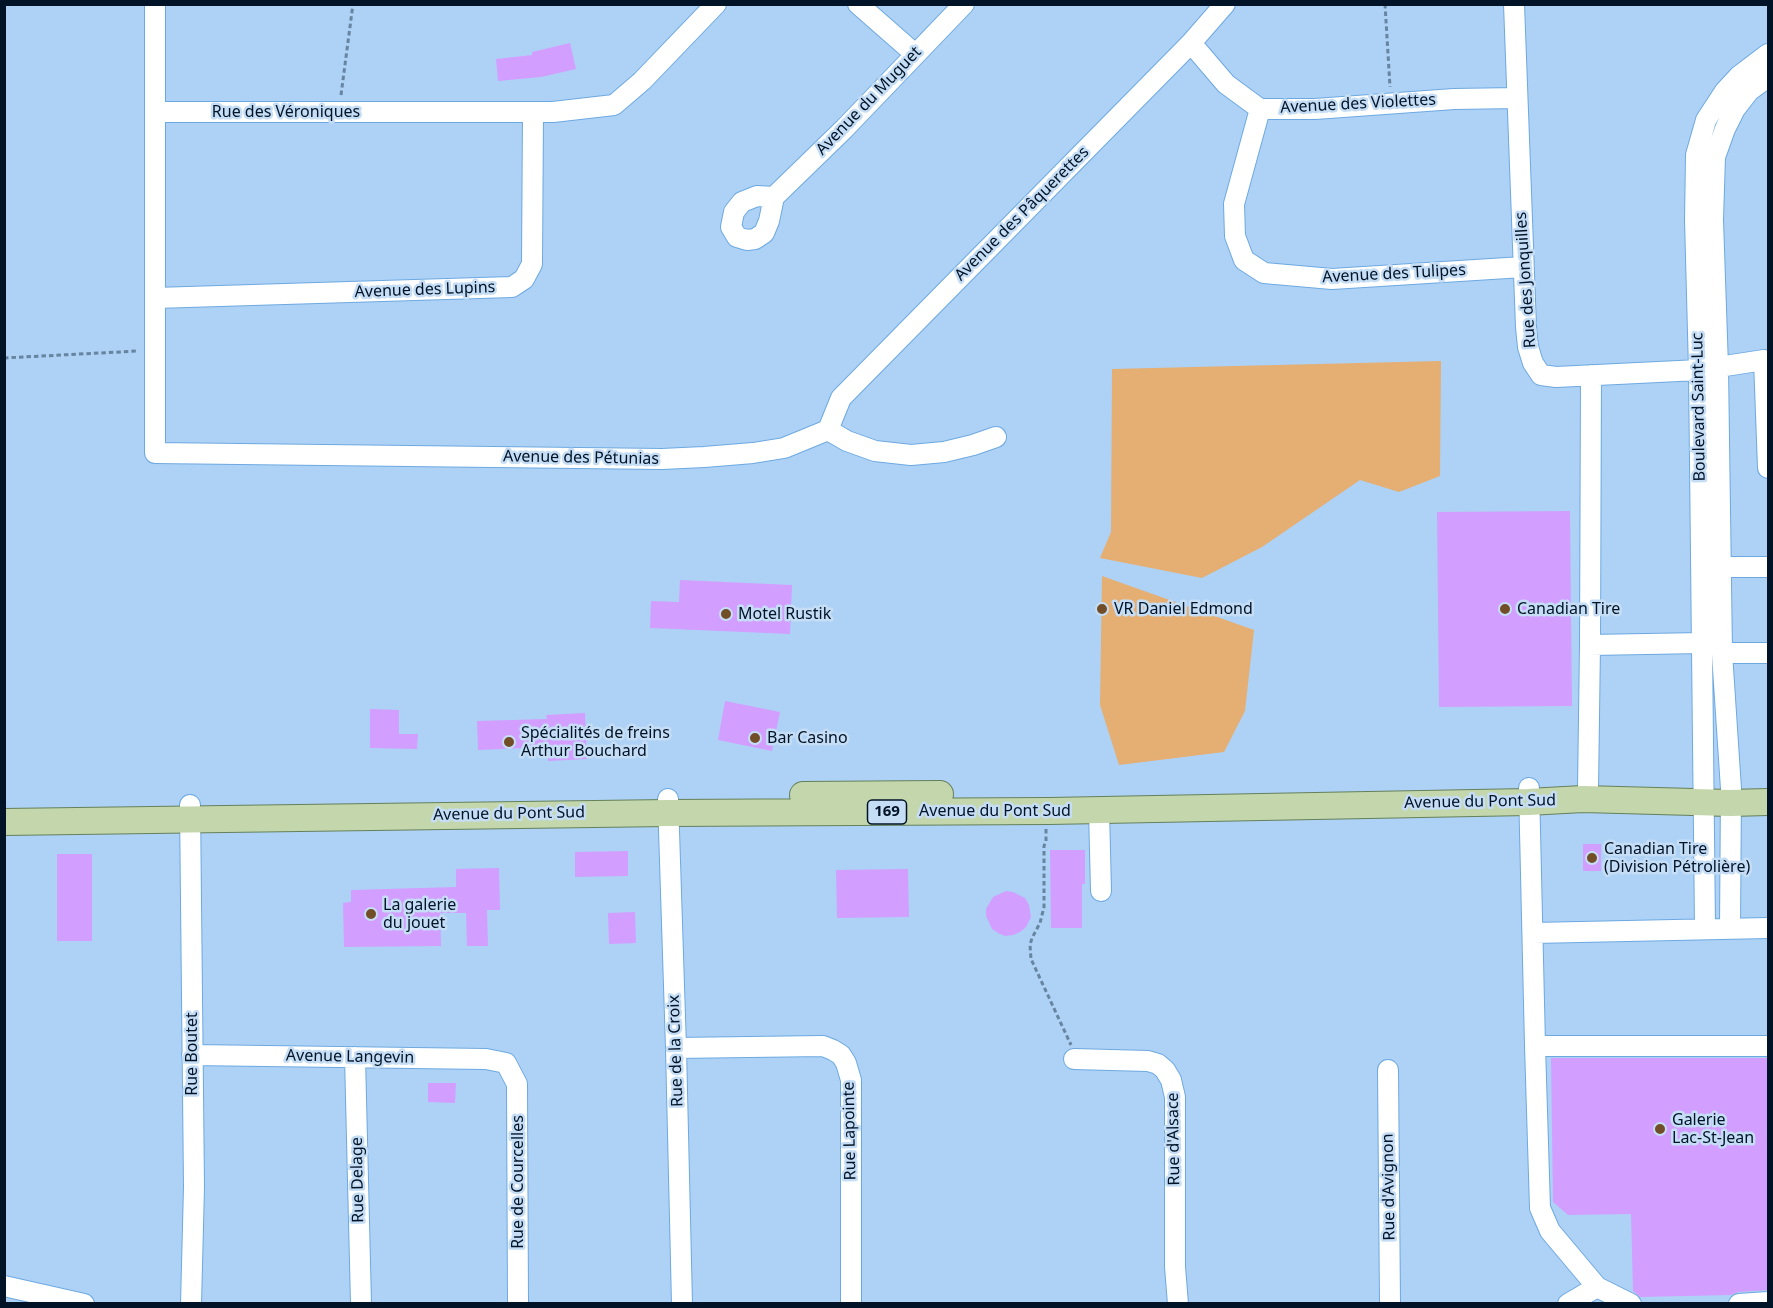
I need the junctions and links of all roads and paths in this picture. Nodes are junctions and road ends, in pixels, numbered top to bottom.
1 (155, 4) edge
2 (353, 4) edge
3 (716, 4) edge
4 (858, 4) edge
5 (964, 4) edge
6 (1226, 4) edge
7 (1385, 4) edge
8 (1514, 4) edge
9 (1191, 43) junction
10 (915, 54) junction
11 (1768, 54) edge
12 (1768, 77) edge
13 (1517, 98) junction
14 (1391, 104) junction
15 (1260, 109) junction
16 (155, 112) junction
17 (339, 112) junction
18 (533, 112) junction
19 (774, 197) dead end
20 (1523, 267) junction
21 (155, 298) junction
22 (155, 350) junction
23 (4, 358) edge
24 (1766, 360) edge
25 (1708, 368) junction
26 (1591, 375) junction
27 (828, 430) junction
28 (996, 437) dead end
29 (1768, 468) edge
30 (1711, 567) junction
31 (1768, 567) edge
32 (1703, 643) junction
33 (1590, 645) junction
34 (1722, 653) junction
35 (1768, 653) edge
36 (1768, 788) edge
37 (1588, 789) junction
38 (1528, 795) junction
39 (1703, 795) junction
40 (1730, 796) junction
41 (1768, 802) edge
42 (668, 806) junction
43 (4, 808) edge
44 (1099, 810) junction
45 (190, 812) junction
46 (1046, 820) dead end
47 (4, 822) edge
48 (1101, 891) dead end
49 (1706, 928) junction
50 (1730, 928) junction
51 (1768, 928) edge
52 (1533, 933) junction
53 (1535, 1046) junction
54 (1768, 1046) edge
55 (676, 1047) junction
56 (192, 1056) junction
57 (355, 1057) junction
58 (1077, 1059) joint
59 (506, 1063) joint
60 (1388, 1070) dead end
61 (4, 1286) edge
62 (1597, 1287) junction
63 (1768, 1302) edge
64 (84, 1304) edge
65 (191, 1304) edge
66 (361, 1304) edge
67 (518, 1304) edge
68 (682, 1304) edge
69 (851, 1304) edge
70 (1178, 1304) edge
71 (1390, 1304) edge
72 (1568, 1304) edge
73 (1631, 1304) edge
74 (1739, 1304) edge

1 - 16 street
2 - 17 path
3 - 18 street, Rue des Véroniques
4 - 10 street
5 - 10 street, Avenue du Muguet
6 - 9 street, Avenue des Pâquerettes
7 - 14 path
8 - 13 street, Rue des Jonquilles
9 - 15 street, Avenue des Violettes
9 - 27 street, Avenue des Pâquerettes
10 - 19 street, Avenue du Muguet
11 - 25 street, Boulevard Saint-Luc
12 - 25 street, Boulevard Saint-Luc
13 - 14 street, Avenue des Violettes
13 - 20 street, Rue des Jonquilles
14 - 15 street, Avenue des Violettes
15 - 20 street, Avenue des Tulipes
16 - 17 street, Rue des Véroniques
16 - 21 street
17 - 18 street, Rue des Véroniques
18 - 21 street, Avenue des Lupins
20 - 26 street, Rue des Jonquilles
21 - 22 street
22 - 23 path
22 - 27 street, Avenue des Pétunias
24 - 25 street, Rue des Jonquilles
24 - 29 street
25 - 26 street, Rue des Jonquilles
25 - 30 street, Boulevard Saint-Luc
26 - 33 street
27 - 28 street
30 - 31 street
30 - 32 street, Boulevard Saint-Luc
30 - 34 street, Boulevard Saint-Luc
32 - 33 street
32 - 39 street, Boulevard Saint-Luc
33 - 37 street
34 - 35 street
34 - 40 street, Boulevard Saint-Luc
36 - 40 main road, Avenue du Pont Sud / 169
37 - 38 main road, Avenue du Pont Sud / 169
37 - 39 main road, Avenue du Pont Sud / 169
38 - 39 main road, Avenue du Pont Sud / 169
38 - 42 main road, Avenue du Pont Sud / 169
38 - 44 main road, Avenue du Pont Sud / 169
38 - 52 street
39 - 40 main road, Avenue du Pont Sud / 169
39 - 49 street, Boulevard Saint-Luc
40 - 41 main road, Avenue du Pont Sud / 169
40 - 50 street, Boulevard Saint-Luc
42 - 44 main road, Avenue du Pont Sud / 169
42 - 45 main road, Avenue du Pont Sud / 169
42 - 55 street, Rue de la Croix
43 - 45 main road, Avenue du Pont Sud / 169
44 - 48 street
45 - 47 main road, Avenue du Pont Sud / 169
45 - 56 street, Rue Boutet
46 - 58 path
49 - 50 street
49 - 52 street
50 - 51 street
52 - 53 street
53 - 54 street
53 - 62 street
55 - 68 street, Rue de la Croix
55 - 69 street, Rue Lapointe
56 - 57 street, Avenue Langevin
56 - 65 street, Rue Boutet
57 - 59 street, Avenue Langevin
57 - 66 street, Rue Delage
58 - 70 street, Rue d'Alsace
59 - 67 street, Rue de Courcelles
60 - 71 street, Rue d'Avignon
61 - 64 street
62 - 72 street
62 - 73 street
63 - 74 street

